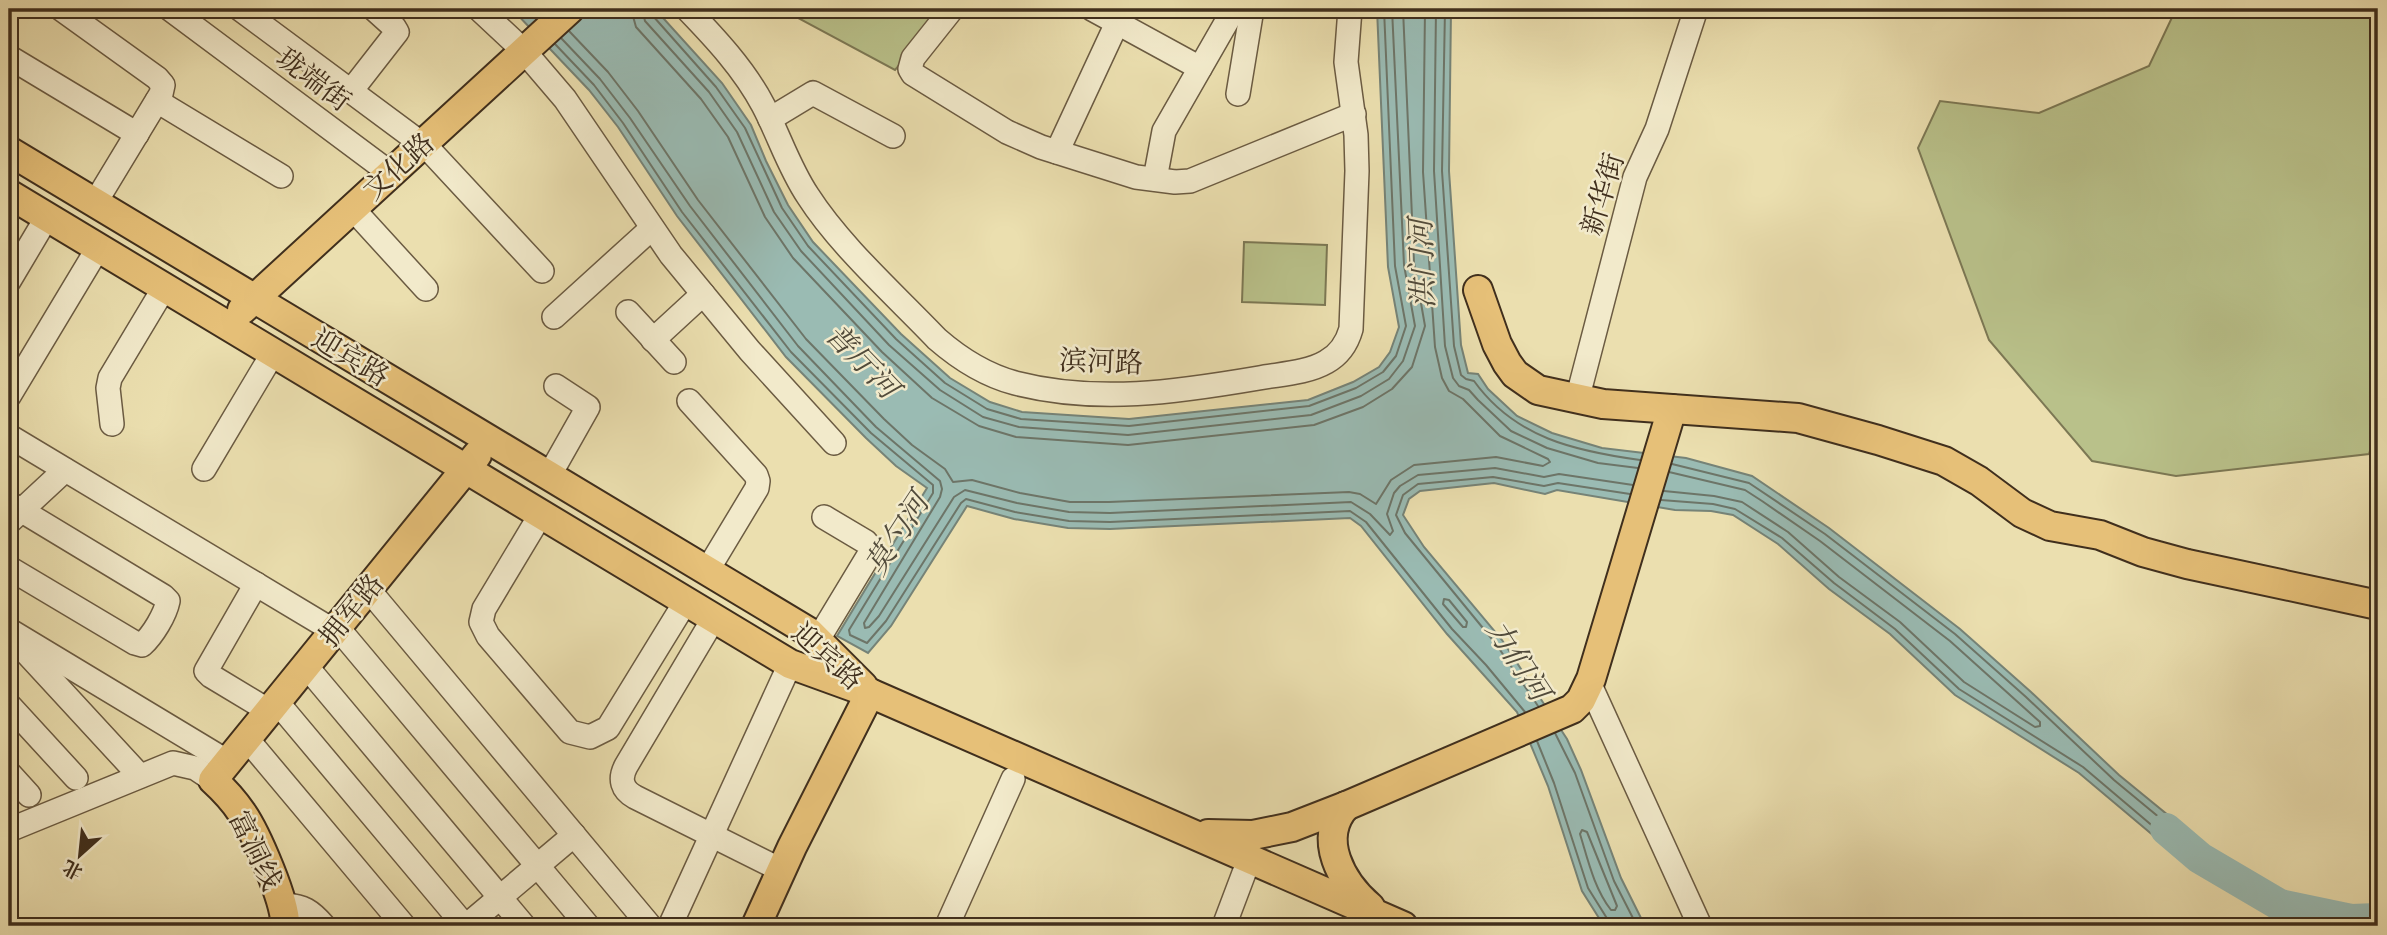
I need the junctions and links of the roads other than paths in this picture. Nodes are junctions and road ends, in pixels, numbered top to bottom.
1 (61, 9) edge
2 (170, 9) edge
3 (240, 9) edge
4 (373, 9) edge
5 (479, 9) edge
6 (570, 9) edge
7 (687, 9) edge
8 (952, 9) edge
9 (1092, 9) edge
10 (1234, 9) edge
11 (1252, 9) edge
12 (1350, 9) edge
13 (1696, 9) edge
14 (1118, 23) junction
15 (524, 51) junction
16 (9, 57) edge
17 (1200, 68) junction
18 (351, 91) junction
19 (1238, 94) dead end
20 (157, 101) junction
21 (1354, 114) junction
22 (770, 119) junction
23 (137, 134) junction
24 (893, 136) dead end
25 (423, 143) junction
26 (9, 151) edge
27 (1058, 152) junction
28 (390, 173) junction
29 (281, 176) dead end
30 (1155, 179) junction
31 (9, 194) edge
32 (95, 203) junction
33 (352, 208) junction
34 (47, 217) junction
35 (652, 228) junction
36 (98, 247) junction
37 (542, 271) dead end
38 (9, 281) edge
39 (164, 288) junction
40 (426, 289) dead end
41 (1478, 290) dead end
42 (703, 294) junction
43 (253, 298) junction
44 (628, 312) dead end
45 (554, 317) dead end
46 (230, 327) junction
47 (653, 340) junction
48 (273, 353) junction
49 (674, 362) dead end
50 (556, 386) dead end
51 (9, 396) edge
52 (1577, 400) junction
53 (689, 401) dead end
54 (1672, 409) junction
55 (112, 424) dead end
56 (9, 436) edge
57 (489, 440) junction
58 (834, 443) dead end
59 (204, 469) dead end
60 (466, 469) junction
61 (65, 470) junction
62 (549, 476) junction
63 (13, 512) edge
64 (541, 514) junction
65 (824, 517) dead end
66 (9, 568) edge
67 (707, 571) junction
68 (256, 584) junction
69 (368, 589) junction
70 (685, 601) junction
71 (2378, 605) edge
72 (714, 618) junction
73 (336, 629) junction
74 (9, 632) edge
75 (817, 641) junction
76 (790, 663) junction
77 (306, 666) junction
78 (1591, 687) dead end
79 (870, 693) junction
80 (9, 705) edge
81 (273, 706) junction
82 (612, 723) junction
83 (247, 739) junction
84 (635, 750) junction
85 (220, 771) junction
86 (9, 773) edge
87 (140, 776) junction
88 (76, 778) dead end
89 (1013, 779) dead end
90 (29, 795) dead end
91 (1346, 806) junction
92 (1309, 821) junction
93 (9, 830) edge
94 (1187, 832) junction
95 (1274, 832) junction
96 (574, 835) junction
97 (712, 835) junction
98 (1334, 848) junction
99 (537, 866) junction
100 (781, 870) junction
101 (1257, 871) junction
102 (1311, 886) junction
103 (500, 897) junction
104 (284, 916) edge
105 (1396, 923) edge
106 (324, 926) edge
107 (404, 926) edge
108 (466, 926) edge
109 (524, 926) edge
110 (588, 926) edge
111 (650, 926) edge
112 (670, 926) edge
113 (756, 926) edge
114 (947, 926) edge
115 (1224, 926) edge
116 (1700, 926) edge

1 - 20 street
2 - 28 street, 珑端街
3 - 18 street, 珑端街
4 - 18 street
5 - 15 street
6 - 15 main road, 文化路
7 - 22 street, 滨河路
8 - 27 street
9 - 14 street
10 - 17 street
11 - 19 street
12 - 21 street, 滨河路
13 - 52 street, 新华街
14 - 17 street
14 - 27 street
15 - 25 main road, 文化路
15 - 35 street
16 - 23 street
17 - 30 street
18 - 25 street, 珑端街
20 - 23 street
20 - 29 street
21 - 22 street, 滨河路
21 - 30 street
22 - 24 street
23 - 32 street
25 - 28 main road, 文化路
25 - 37 street, 珑端街
26 - 32 main road, 迎宾路
27 - 30 street
28 - 33 main road, 文化路
31 - 34 main road, 迎宾路
32 - 43 main road, 迎宾路
33 - 40 street
33 - 43 main road, 文化路
34 - 36 main road, 迎宾路
34 - 38 street
35 - 42 street
35 - 45 street
36 - 39 main road, 迎宾路
36 - 51 street
39 - 46 main road, 迎宾路
39 - 55 street
41 - 52 main road
42 - 47 street
42 - 58 street
43 - 46 main road, 文化路
43 - 57 main road, 迎宾路
44 - 47 street
46 - 48 main road, 迎宾路
47 - 49 street
48 - 59 street
48 - 60 main road, 迎宾路
50 - 62 street
52 - 54 main road
53 - 67 street
54 - 71 main road
54 - 91 main road
56 - 61 street
57 - 60 main road, 拥军路
57 - 62 main road, 迎宾路
60 - 64 main road, 迎宾路
60 - 69 main road, 拥军路
61 - 63 street
61 - 68 street
62 - 67 main road, 迎宾路
63 - 66 street
64 - 70 main road, 迎宾路
64 - 82 street
65 - 75 street
67 - 75 main road, 迎宾路
68 - 73 street
68 - 81 street
69 - 73 main road, 拥军路
69 - 96 street
70 - 72 main road, 迎宾路
70 - 82 street
72 - 76 main road, 迎宾路
72 - 84 street
73 - 77 main road, 拥军路
73 - 99 street
74 - 85 street
74 - 87 street
75 - 79 main road, 迎宾路
76 - 79 main road, 迎宾路
76 - 97 street
77 - 81 main road, 拥军路
77 - 103 street
78 - 116 street
79 - 94 main road
79 - 100 main road
80 - 88 street
81 - 83 main road, 拥军路
81 - 108 street
82 - 84 street
83 - 85 main road, 拥军路
83 - 107 street
84 - 97 street
85 - 87 street
85 - 104 main road, 富洞线
86 - 90 street
87 - 93 street
89 - 114 street
91 - 92 main road
91 - 98 main road
92 - 95 main road
92 - 98 main road
94 - 95 main road
94 - 101 main road
95 - 101 main road
96 - 99 street
96 - 111 street
97 - 100 street
97 - 112 street
98 - 102 main road
98 - 105 main road
99 - 103 street
99 - 110 street
100 - 113 main road
101 - 102 main road
101 - 115 street
102 - 105 main road
103 - 108 street
103 - 109 street
104 - 106 street

